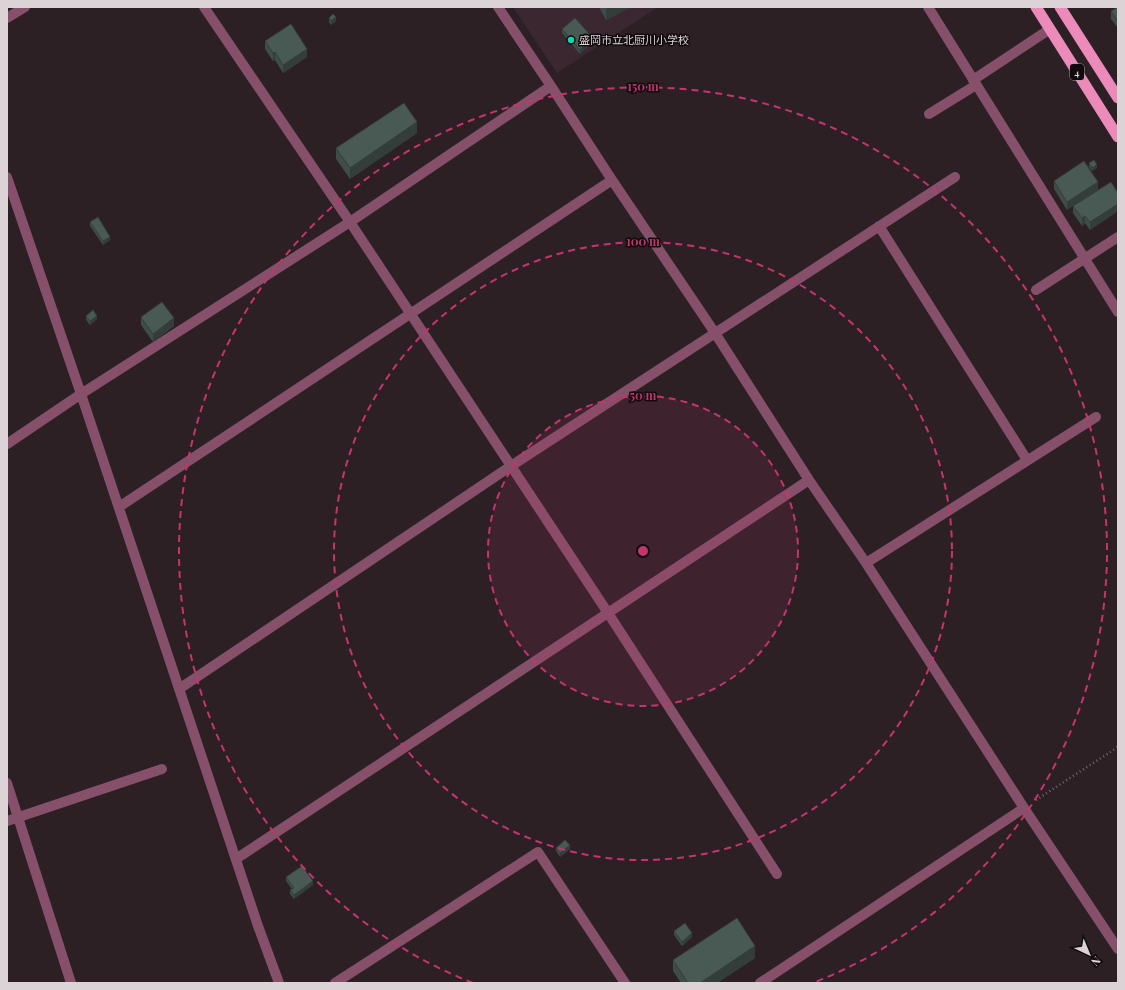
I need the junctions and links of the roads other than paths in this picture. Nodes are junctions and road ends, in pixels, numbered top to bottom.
1 (25, 7) edge
2 (204, 7) edge
3 (498, 7) edge
4 (928, 7) edge
5 (1036, 7) edge
6 (1060, 7) edge
7 (7, 18) edge
8 (1050, 29) junction
9 (974, 82) junction
10 (551, 86) junction
11 (1118, 98) edge
12 (929, 114) dead end
13 (1118, 137) edge
14 (7, 177) edge
15 (954, 177) dead end
16 (612, 180) junction
17 (350, 222) junction
18 (879, 226) junction
19 (1118, 237) edge
20 (1084, 258) junction
21 (1036, 290) dead end
22 (1118, 312) edge
23 (410, 314) junction
24 (715, 334) junction
25 (81, 394) junction
26 (1096, 417) dead end
27 (7, 444) edge
28 (1028, 460) junction
29 (511, 466) junction
30 (809, 480) junction
31 (119, 507) junction
32 (866, 563) junction
33 (608, 613) junction
34 (179, 689) junction
35 (162, 769) dead end
36 (7, 783) edge
37 (1024, 808) junction
38 (18, 818) junction
39 (7, 821) edge
40 (236, 859) junction
41 (777, 874) dead end
42 (1118, 949) edge
43 (71, 983) edge
44 (278, 983) edge
45 (335, 983) edge
46 (625, 983) edge
47 (760, 983) edge

1 - 7 street
2 - 17 street
3 - 10 street
4 - 9 street
5 - 8 highway, 4
6 - 11 highway, 4
8 - 9 street
8 - 13 highway, 4
9 - 12 street
9 - 20 street
10 - 16 street
10 - 17 street
14 - 25 street
15 - 18 street
16 - 23 street
16 - 24 street
17 - 23 street
17 - 25 street
18 - 24 street
18 - 28 street
19 - 20 street
20 - 21 street
20 - 22 street
23 - 29 street
23 - 31 street
24 - 29 street
24 - 30 street
25 - 27 street
25 - 31 street
26 - 28 street
28 - 32 street
29 - 33 street
29 - 34 street
30 - 32 street
30 - 33 street
31 - 34 street
32 - 37 street
33 - 40 street
33 - 41 street
34 - 40 street
35 - 38 street
36 - 38 street
37 - 42 street
37 - 47 street
38 - 39 street
38 - 43 street
40 - 44 street
45 - 46 street

